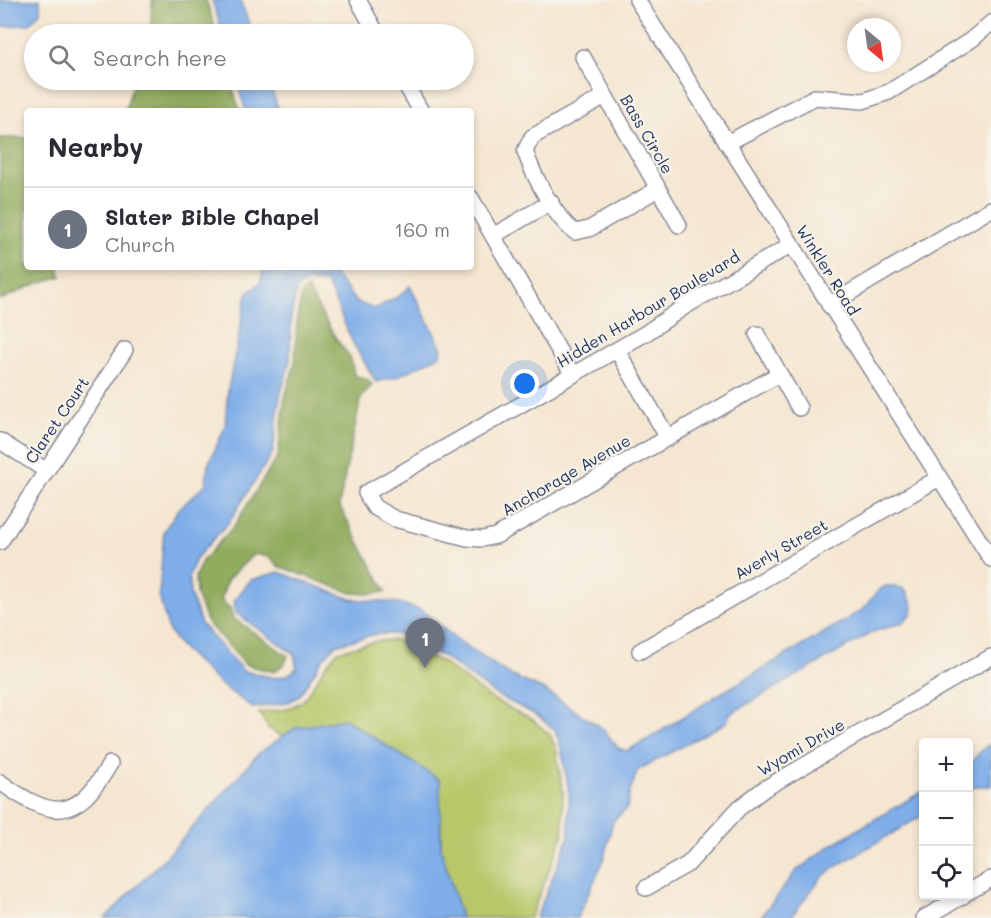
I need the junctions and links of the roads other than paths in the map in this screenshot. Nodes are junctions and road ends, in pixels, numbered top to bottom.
1 (358, 0) edge
2 (637, 0) edge
3 (991, 23) edge
4 (371, 24) edge
5 (583, 57) dead end
6 (409, 90) edge
7 (605, 96) junction
8 (419, 108) edge
9 (727, 143) junction
10 (658, 189) junction
11 (551, 202) junction
12 (474, 203) edge
13 (991, 209) edge
14 (679, 225) dead end
15 (493, 236) junction
16 (791, 245) junction
17 (829, 304) junction
18 (757, 334) dead end
19 (125, 350) dead end
20 (617, 350) junction
21 (779, 374) junction
22 (573, 375) junction
23 (799, 408) dead end
24 (668, 438) junction
25 (0, 441) edge
26 (45, 470) junction
27 (939, 478) junction
28 (366, 493) joint
29 (0, 542) edge
30 (991, 559) edge
31 (640, 651) dead end
32 (991, 657) edge
33 (110, 764) dead end
34 (0, 782) edge
35 (991, 879) edge
36 (646, 888) dead end
37 (973, 890) edge
38 (956, 900) edge
39 (924, 918) edge

1 - 4 street
2 - 9 street, Winkler Road
3 - 9 street
5 - 7 street, Bass Circle
6 - 8 street
7 - 10 street, Bass Circle
7 - 11 street, Bass Circle
9 - 16 street, Winkler Road
10 - 11 street, Bass Circle
10 - 14 street, Bass Circle
11 - 15 street
12 - 15 street
13 - 17 street
15 - 22 street
16 - 17 street, Winkler Road
16 - 20 street, Hidden Harbour Boulevard
17 - 27 street, Winkler Road
18 - 21 street
19 - 26 street, Claret Court
20 - 22 street, Hidden Harbour Boulevard
20 - 24 street
21 - 23 street
21 - 24 street, Anchorage Avenue
22 - 28 street, Hidden Harbour Boulevard
24 - 28 street, Anchorage Avenue
25 - 26 street
26 - 29 street, Claret Court
27 - 30 street, Winkler Road
27 - 31 street, Averly Street
32 - 36 street, Wyomi Drive
33 - 34 street
35 - 37 street
38 - 39 street

